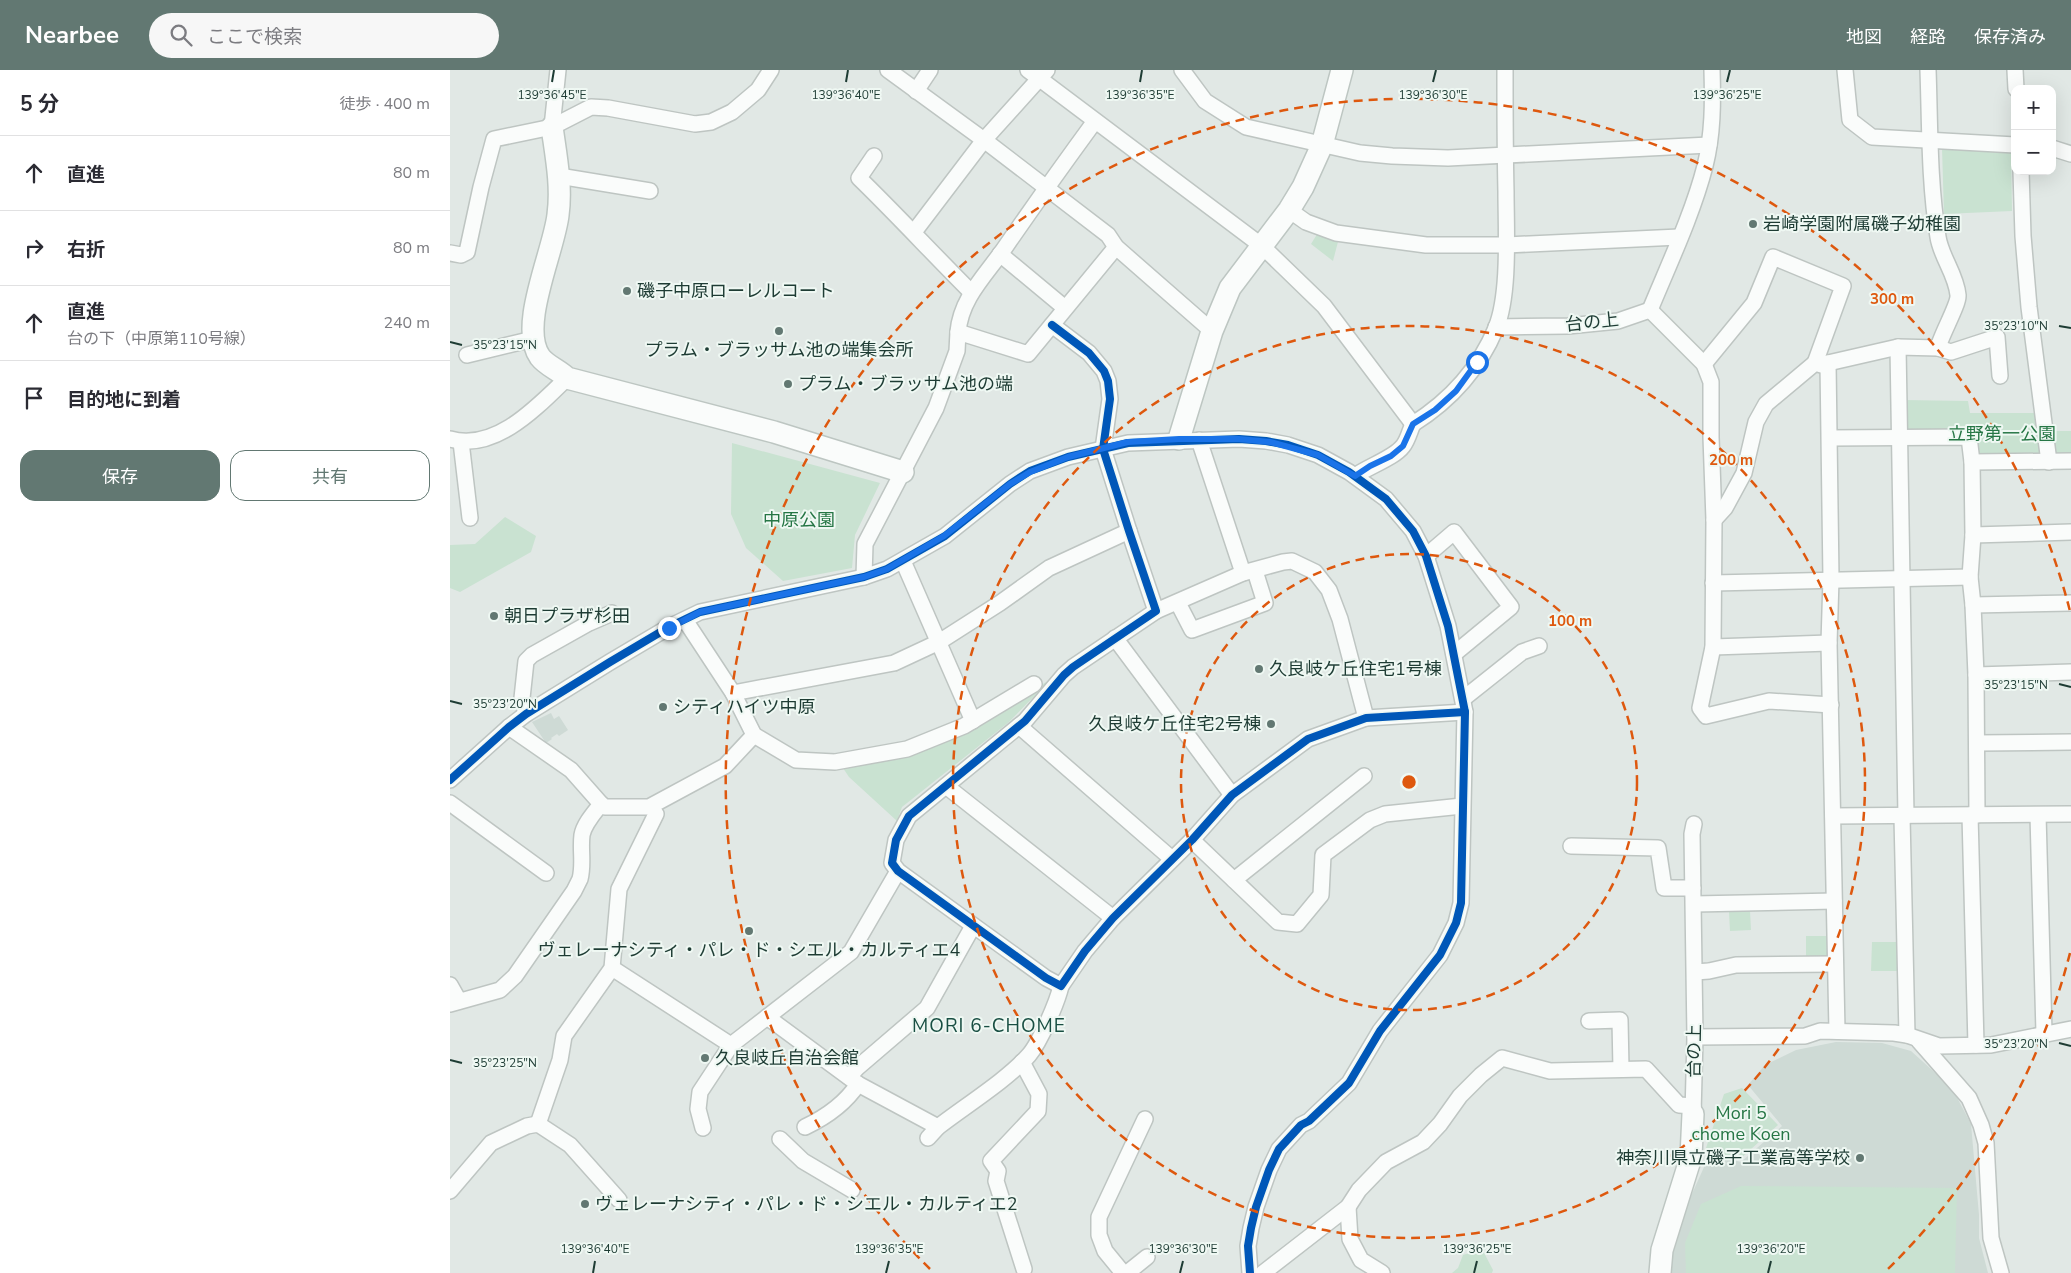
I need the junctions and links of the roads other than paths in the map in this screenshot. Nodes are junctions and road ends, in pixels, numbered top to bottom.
1 (558, 70) edge
2 (770, 70) edge
3 (888, 70) edge
4 (930, 70) edge
5 (1182, 70) edge
6 (1342, 70) edge
7 (1505, 70) edge
8 (1712, 70) edge
9 (1845, 70) edge
10 (1928, 70) edge
11 (2015, 70) edge
12 (1038, 73) edge
13 (2016, 85) edge
14 (916, 91) junction
15 (1095, 121) junction
16 (552, 127) junction
17 (984, 140) junction
18 (1930, 141) junction
19 (1322, 145) junction
20 (1709, 145) junction
21 (2011, 145) edge
22 (2056, 149) edge
23 (1505, 154) junction
24 (2071, 154) edge
25 (874, 156) dead end
26 (2020, 175) edge
27 (559, 176) junction
28 (1046, 188) junction
29 (650, 191) dead end
30 (1289, 210) junction
31 (914, 232) junction
32 (1679, 237) junction
33 (1507, 245) junction
34 (1262, 246) junction
35 (1116, 247) junction
36 (450, 252) edge
37 (1000, 254) junction
38 (971, 292) junction
39 (1065, 308) junction
40 (1650, 310) junction
41 (1052, 325) junction
42 (1496, 327) junction
43 (1212, 331) junction
44 (958, 332) junction
45 (534, 339) junction
46 (1898, 347) junction
47 (1938, 348) junction
48 (467, 355) dead end
49 (1822, 363) junction
50 (1704, 364) junction
51 (2000, 376) dead end
52 (567, 378) junction
53 (1413, 424) junction
54 (1898, 437) junction
55 (1830, 438) junction
56 (1189, 440) junction
57 (455, 441) edge
58 (1103, 449) junction
59 (2071, 461) edge
60 (1972, 462) junction
61 (2049, 462) junction
62 (903, 472) junction
63 (1355, 476) junction
64 (470, 518) dead end
65 (1714, 520) junction
66 (1129, 531) junction
67 (2071, 532) edge
68 (1973, 535) junction
69 (1426, 556) junction
70 (903, 561) junction
71 (1249, 572) junction
72 (864, 577) junction
73 (1970, 577) junction
74 (1831, 579) junction
75 (1902, 579) junction
76 (1713, 583) junction
77 (1178, 602) junction
78 (2071, 603) edge
79 (1974, 605) junction
80 (1156, 611) junction
81 (612, 614) dead end
82 (685, 620) junction
83 (1114, 638) junction
84 (939, 642) junction
85 (1829, 643) junction
86 (1539, 646) dead end
87 (1714, 647) junction
88 (1454, 654) junction
89 (2071, 672) edge
90 (1976, 674) junction
91 (1034, 684) dead end
92 (734, 693) junction
93 (1464, 705) junction
94 (1831, 706) junction
95 (526, 714) junction
96 (1366, 718) junction
97 (973, 721) junction
98 (1019, 726) junction
99 (509, 727) junction
100 (754, 736) junction
101 (2071, 742) edge
102 (1977, 743) junction
103 (1364, 776) dead end
104 (450, 780) edge
105 (946, 786) junction
106 (1232, 795) junction
107 (450, 803) edge
108 (601, 804) junction
109 (1462, 806) junction
110 (656, 814) dead end
111 (2071, 814) edge
112 (1974, 815) junction
113 (2038, 815) junction
114 (1833, 816) junction
115 (1904, 817) junction
116 (1694, 824) dead end
117 (1192, 840) junction
118 (1571, 846) dead end
119 (1172, 859) junction
120 (898, 871) junction
121 (546, 873) dead end
122 (1234, 880) junction
123 (1693, 888) junction
124 (1834, 901) junction
125 (1694, 904) junction
126 (1113, 918) junction
127 (973, 926) junction
128 (1835, 964) junction
129 (612, 968) junction
130 (1694, 972) junction
131 (450, 985) edge
132 (1061, 986) junction
133 (455, 1003) edge
134 (768, 1017) junction
135 (1589, 1021) dead end
136 (2071, 1029) edge
137 (1837, 1031) junction
138 (2044, 1033) junction
139 (1695, 1037) junction
140 (1913, 1037) junction
141 (731, 1045) junction
142 (1976, 1045) junction
143 (1022, 1062) junction
144 (1622, 1069) junction
145 (854, 1080) junction
146 (1693, 1110) junction
147 (1145, 1119) dead end
148 (538, 1124) junction
149 (805, 1127) dead end
150 (703, 1128) dead end
151 (780, 1139) dead end
152 (852, 1190) dead end
153 (450, 1191) edge
154 (619, 1200) dead end
155 (1348, 1206) junction
156 (1147, 1257) dead end
157 (1024, 1268) dead end
158 (1123, 1273) edge
159 (1127, 1273) edge
160 (1250, 1273) edge
161 (1263, 1273) edge
162 (1382, 1273) edge
163 (1660, 1273) edge
164 (2001, 1273) edge

1 - 16 street
2 - 16 street
3 - 14 street
4 - 14 street
5 - 19 street
6 - 19 street
7 - 23 street
8 - 20 street
9 - 18 street
10 - 18 street
11 - 13 street
12 - 15 street
12 - 17 street
14 - 17 street
15 - 28 street
15 - 34 street
16 - 27 street
16 - 36 street
17 - 28 street
17 - 31 street
18 - 21 street
18 - 47 street
19 - 23 street
19 - 30 street
20 - 23 street
20 - 32 street
22 - 24 street
23 - 33 street
25 - 31 street
26 - 61 street
27 - 29 street
27 - 45 street
28 - 35 street
28 - 37 street
30 - 33 street
30 - 34 street
31 - 38 street
32 - 33 street
32 - 40 street
33 - 42 street
34 - 43 street
34 - 53 street
35 - 39 street
35 - 43 street
37 - 38 street
37 - 39 street
38 - 44 street
39 - 41 street
40 - 42 street, 台の上
40 - 50 street
41 - 44 street
41 - 58 street
42 - 53 street
43 - 56 street
44 - 62 street
45 - 48 street
45 - 52 street
46 - 47 street
46 - 49 street
46 - 54 street
47 - 51 street
49 - 50 street
49 - 55 street
49 - 65 street
50 - 65 street
52 - 57 street
52 - 62 street
53 - 63 street
54 - 55 street
54 - 60 street
54 - 75 street
55 - 74 street
56 - 58 street
56 - 63 street
56 - 71 street
57 - 64 street
58 - 66 street
58 - 70 street
59 - 61 street
60 - 61 street
60 - 68 street
62 - 72 street
63 - 69 street
65 - 76 street
66 - 80 street
66 - 84 street
67 - 68 street
68 - 73 street
69 - 88 street
69 - 88 street
70 - 72 street
70 - 84 street
71 - 77 street
71 - 77 street
71 - 96 street
72 - 82 street
73 - 75 street
73 - 79 street
74 - 75 street
74 - 76 street
74 - 85 street
75 - 115 street
76 - 87 street
77 - 80 street
78 - 79 street
79 - 90 street
80 - 83 street
81 - 95 street
82 - 92 street
82 - 95 street
83 - 98 street
83 - 106 street
84 - 92 street
84 - 97 street
85 - 87 street
85 - 94 street
86 - 93 street
87 - 94 street
88 - 93 street
89 - 90 street
90 - 102 street
91 - 97 street
92 - 100 street
93 - 96 street
93 - 109 street
94 - 114 street
95 - 99 street
96 - 106 street
97 - 100 street
98 - 105 street
98 - 119 street
99 - 104 street
99 - 108 street
100 - 108 street
101 - 102 street
102 - 112 street
103 - 122 street
105 - 120 street
105 - 126 street
106 - 117 street
107 - 121 street
108 - 133 street
109 - 122 street
109 - 160 street
110 - 129 street
111 - 113 street
112 - 113 street
112 - 115 street
112 - 142 street
113 - 138 street
114 - 115 street
114 - 124 street
115 - 140 street
116 - 123 street, 台の上
117 - 119 street
117 - 122 street
118 - 123 street
119 - 126 street
120 - 127 street
120 - 134 street
123 - 125 street, 台の上
124 - 125 street
124 - 128 street
125 - 130 street, 台の上
126 - 132 street
127 - 132 street
127 - 145 street
128 - 130 street
128 - 137 street
129 - 141 street
129 - 148 street
130 - 139 street, 台の上
131 - 133 street
132 - 143 street
134 - 141 street
134 - 145 street
135 - 144 street
136 - 138 street
137 - 139 street
137 - 140 street
138 - 142 street
139 - 146 street, 台の上
140 - 142 street
140 - 164 street
141 - 150 street
143 - 145 street
143 - 157 street
144 - 146 street
144 - 155 street
145 - 149 street
146 - 163 street, 台の上
147 - 158 street
148 - 153 street
148 - 154 street
151 - 152 street
155 - 161 street
155 - 162 street
156 - 159 street

